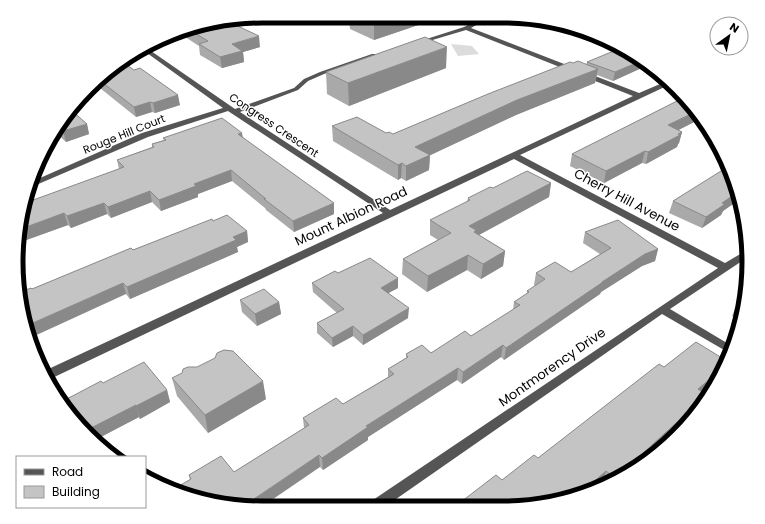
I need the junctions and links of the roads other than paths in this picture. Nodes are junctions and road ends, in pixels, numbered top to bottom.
1 (476, 23) edge
2 (466, 28) junction
3 (409, 45) edge
4 (150, 52) dead end
5 (379, 54) edge
6 (664, 85) edge
7 (640, 96) junction
8 (232, 110) junction
9 (515, 156) junction
10 (37, 183) edge
11 (389, 213) junction
12 (742, 257) edge
13 (726, 268) junction
14 (662, 308) junction
15 (726, 347) edge
16 (51, 373) edge
17 (382, 501) edge

1 - 2 street
2 - 3 street
2 - 7 street
4 - 8 street, Congress Crescent
5 - 8 street, Rouge Hill Court
6 - 7 street, Mount Albion Road
7 - 9 street, Mount Albion Road
8 - 10 street, Rouge Hill Court
8 - 11 street, Congress Crescent
9 - 11 street, Mount Albion Road
9 - 13 street, Cherry Hill Avenue
11 - 16 street, Mount Albion Road
12 - 13 street, Montmorency Drive
13 - 14 street, Montmorency Drive
14 - 15 street
14 - 17 street, Montmorency Drive

